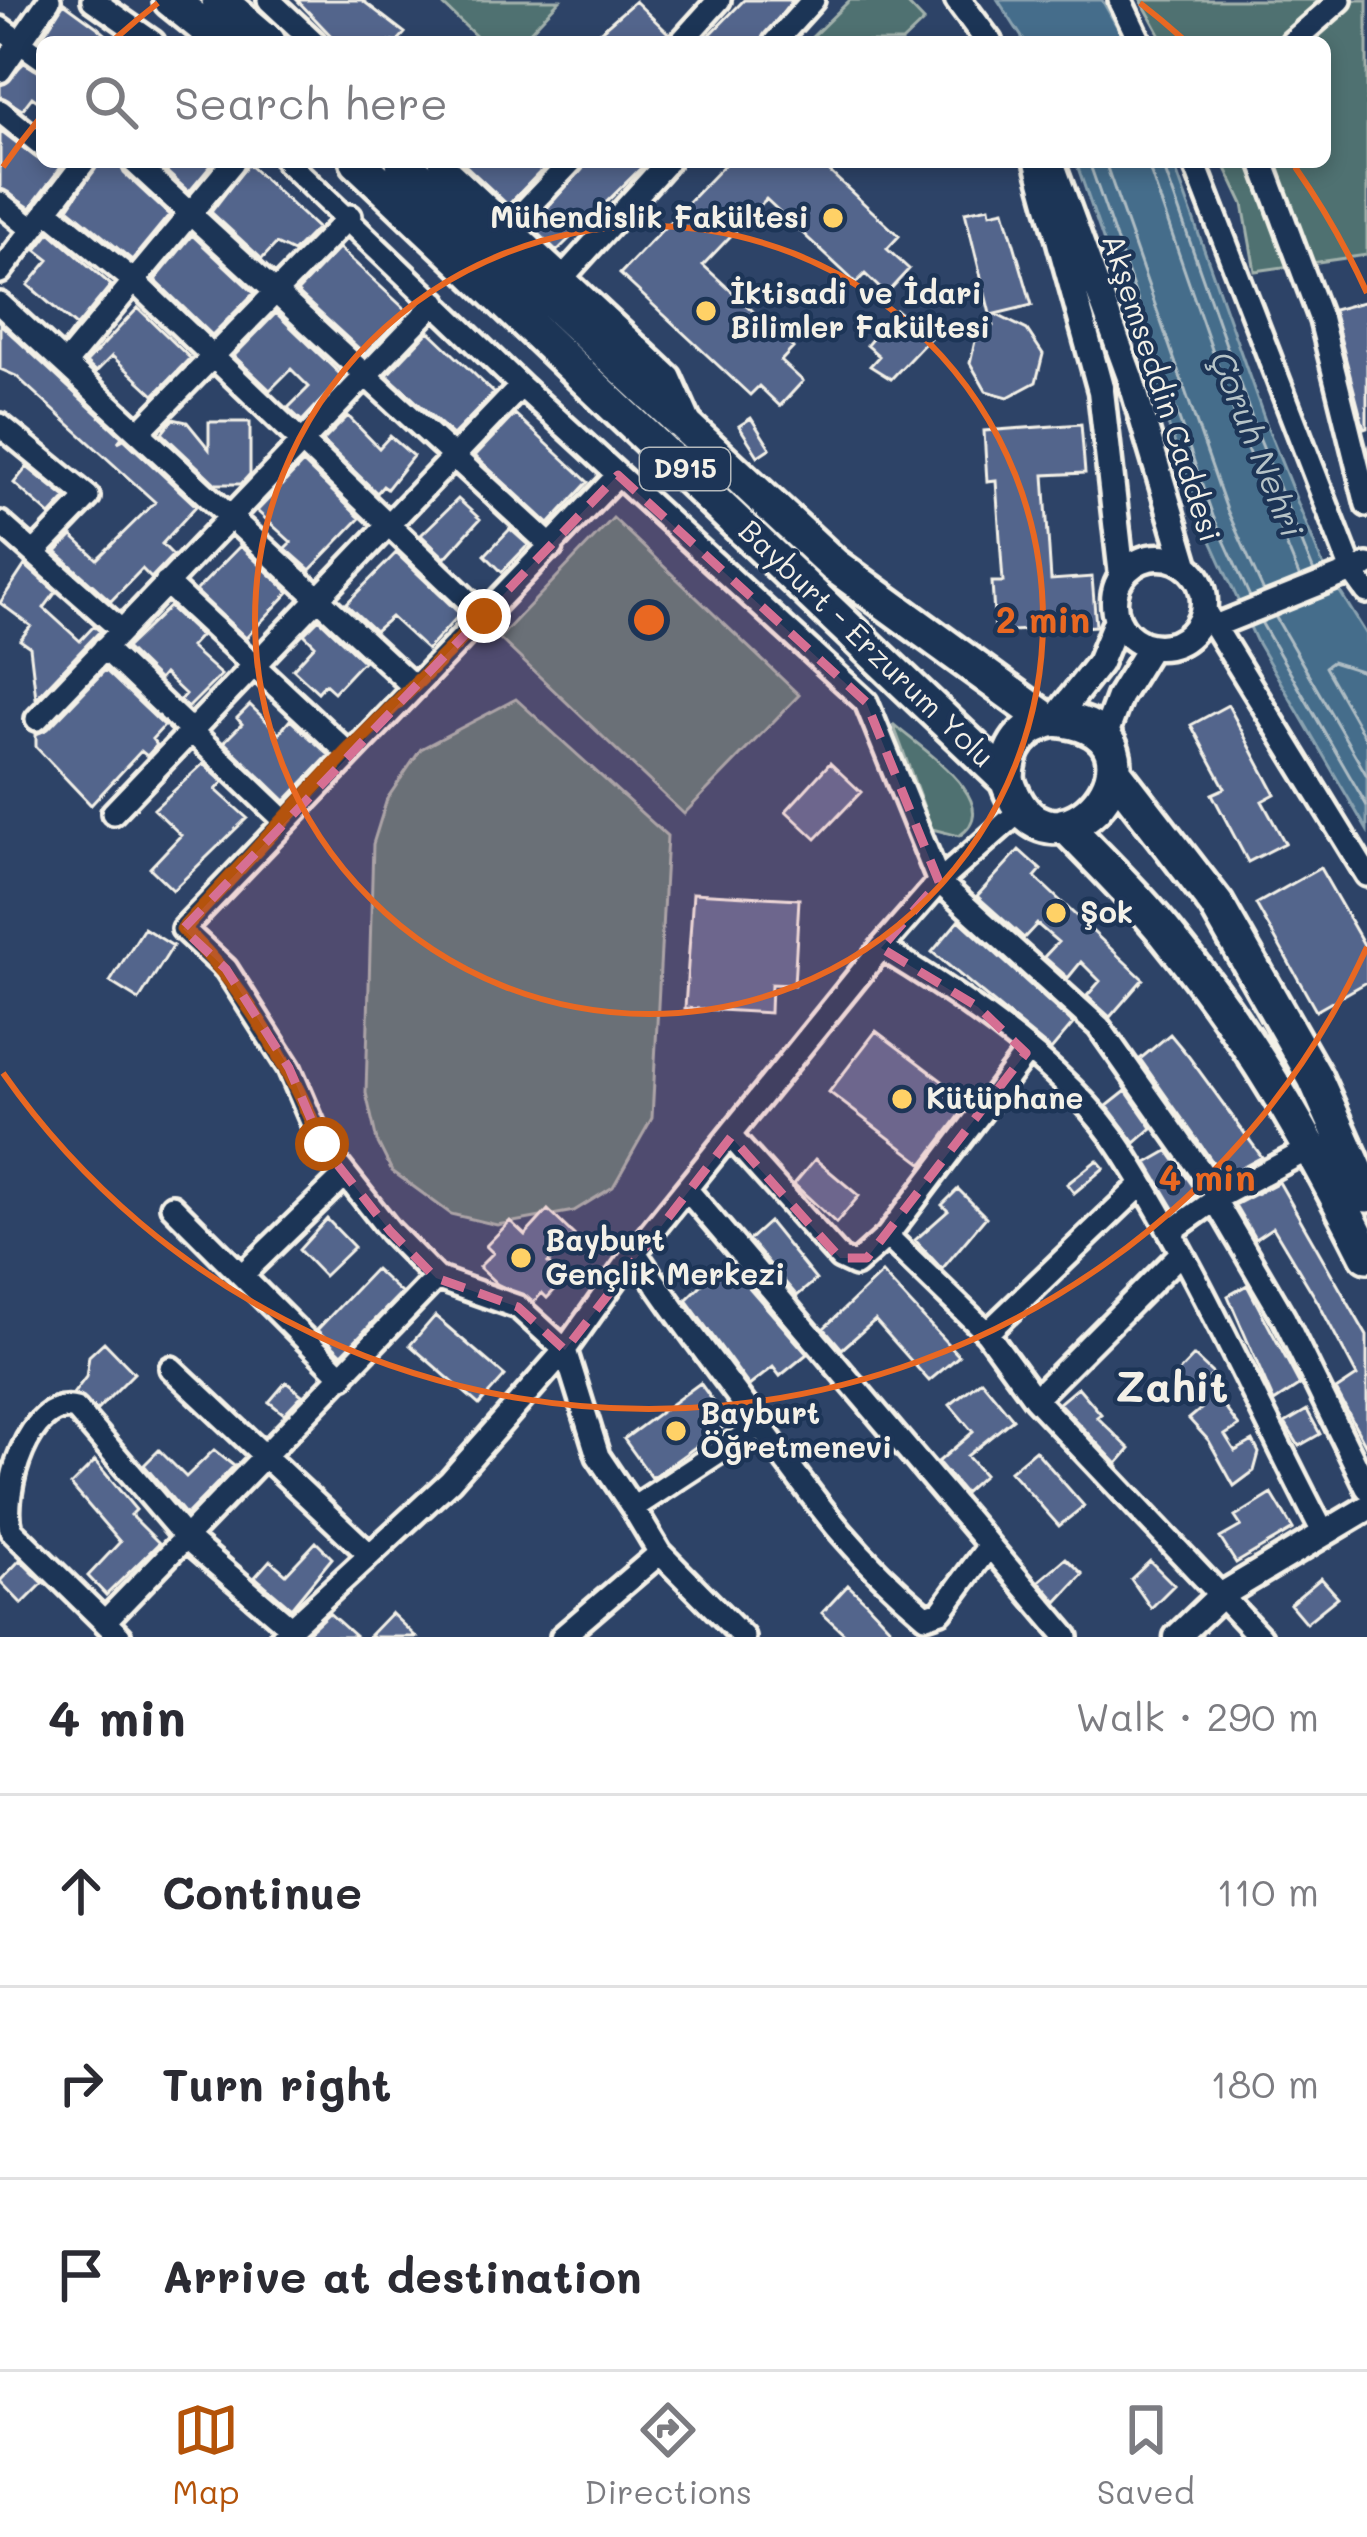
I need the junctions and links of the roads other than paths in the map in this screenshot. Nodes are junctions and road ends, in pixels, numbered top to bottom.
1 (49, 0) edge
2 (93, 0) edge
3 (171, 0) edge
4 (219, 0) edge
5 (269, 0) edge
6 (719, 0) edge
7 (813, 0) edge
8 (958, 0) edge
9 (1120, 0) edge
10 (1340, 0) edge
11 (0, 28) edge
12 (144, 36) edge
13 (216, 36) edge
14 (261, 36) edge
15 (308, 36) edge
16 (686, 36) edge
17 (781, 36) edge
18 (985, 36) edge
19 (1137, 36) edge
20 (1299, 36) edge
21 (20, 42) junction
22 (36, 54) edge
23 (0, 71) edge
24 (0, 111) edge
25 (36, 140) edge
26 (73, 168) edge
27 (141, 168) edge
28 (228, 168) edge
29 (294, 168) edge
30 (364, 168) edge
31 (409, 168) edge
32 (446, 168) edge
33 (565, 168) edge
34 (662, 168) edge
35 (1040, 168) edge
36 (1053, 168) edge
37 (1197, 168) edge
38 (1264, 168) edge
39 (0, 203) edge
40 (47, 210) junction
41 (190, 212) junction
42 (350, 216) junction
43 (508, 227) junction
44 (32, 229) junction
45 (0, 272) edge
46 (564, 276) junction
47 (135, 282) junction
48 (278, 294) junction
49 (436, 302) junction
50 (0, 304) edge
51 (211, 357) junction
52 (66, 362) junction
53 (368, 377) junction
54 (521, 386) junction
55 (0, 425) edge
56 (139, 432) junction
57 (297, 442) junction
58 (699, 442) junction
59 (455, 456) junction
60 (619, 475) junction
61 (1367, 505) edge
62 (230, 515) junction
63 (388, 527) junction
64 (3, 533) edge
65 (552, 547) junction
66 (34, 553) junction
67 (1186, 565) junction
68 (1352, 570) edge
69 (1122, 576) junction
70 (166, 583) junction
71 (1367, 592) edge
72 (318, 599) junction
73 (484, 616) junction
74 (1218, 618) junction
75 (1117, 619) junction
76 (121, 630) junction
77 (1150, 647) junction
78 (104, 648) junction
79 (254, 667) junction
80 (413, 686) junction
81 (37, 719) dead end
82 (1051, 720) junction
83 (192, 730) junction
84 (347, 752) junction
85 (1108, 756) junction
86 (1014, 795) junction
87 (113, 813) dead end
88 (284, 820) junction
89 (1065, 825) junction
90 (1367, 875) edge
91 (939, 883) junction
92 (880, 948) junction
93 (1026, 1053) junction
94 (731, 1137) junction
95 (1313, 1147) junction
96 (343, 1178) junction
97 (1140, 1186) junction
98 (688, 1191) junction
99 (1367, 1195) edge
100 (1217, 1199) junction
101 (172, 1207) dead end
102 (1170, 1232) junction
103 (886, 1236) junction
104 (635, 1252) junction
105 (1179, 1255) junction
106 (1367, 1255) edge
107 (242, 1275) junction
108 (436, 1278) junction
109 (987, 1333) junction
110 (566, 1350) junction
111 (171, 1369) dead end
112 (343, 1377) junction
113 (1035, 1399) junction
114 (760, 1425) junction
115 (263, 1458) junction
116 (1367, 1488) edge
117 (633, 1508) junction
118 (1367, 1508) edge
119 (1323, 1532) junction
120 (6, 1535) edge
121 (184, 1537) junction
122 (988, 1546) junction
123 (660, 1552) junction
124 (370, 1555) junction
125 (1220, 1596) junction
126 (112, 1629) edge
127 (286, 1633) edge
128 (562, 1637) edge
129 (743, 1637) edge
130 (1067, 1637) edge
131 (1177, 1637) edge
132 (1260, 1637) edge

1 - 21 street
2 - 12 street
3 - 13 highway
4 - 14 highway
5 - 15 street
6 - 16 street
7 - 17 street
8 - 18 street
9 - 19 street
10 - 20 street
11 - 21 street
21 - 22 street
21 - 23 street
24 - 25 street
26 - 40 street
27 - 41 street
28 - 41 street
29 - 42 street
30 - 86 highway, Bayburt - Erzurum Yolu / D915
31 - 58 highway, Bayburt - Erzurum Yolu / D915
32 - 43 street
33 - 43 street
34 - 46 street
35 - 69 street, Akşemseddin Caddesi
36 - 67 street, Akşemseddin Caddesi
37 - 68 street
38 - 61 street
39 - 44 street
40 - 44 street
40 - 47 street
41 - 47 street
41 - 48 street
42 - 48 street
42 - 49 street
43 - 46 street
44 - 45 street
46 - 58 street
47 - 51 street
47 - 52 street
48 - 51 street
48 - 53 street
49 - 53 street
49 - 54 street
50 - 52 street
51 - 56 street
51 - 57 street
52 - 56 street
53 - 57 street
53 - 59 street
54 - 59 street
54 - 60 street
55 - 66 street
56 - 62 street
57 - 62 street
57 - 63 street
58 - 82 highway, Bayburt - Erzurum Yolu / D915
59 - 63 street
59 - 65 street
60 - 65 street
60 - 91 street
62 - 70 street
62 - 72 street
63 - 72 street
63 - 73 street
64 - 66 street
65 - 73 street
66 - 76 street
67 - 69 street, Akşemseddin Caddesi
67 - 74 street, Akşemseddin Caddesi
68 - 71 street
68 - 74 street
69 - 75 street, Akşemseddin Caddesi
70 - 76 street
70 - 79 street
72 - 79 street
72 - 80 street
73 - 80 street
74 - 77 street
74 - 90 street, Akşemseddin Caddesi
75 - 77 street
75 - 82 street, Akşemseddin Caddesi
76 - 78 street
77 - 85 street
78 - 81 street
78 - 83 street
79 - 83 street
79 - 84 street
80 - 84 street
82 - 85 highway, Bayburt - Erzurum Yolu
82 - 86 highway, Bayburt - Erzurum Yolu
83 - 87 street
83 - 88 street
84 - 88 street
85 - 89 highway
85 - 99 highway
86 - 89 highway, Bayburt - Erzurum Yolu
86 - 91 street
88 - 96 street
89 - 95 highway, Bayburt - Erzurum Yolu
91 - 92 street
91 - 100 street
92 - 93 street
92 - 94 street
93 - 97 street
93 - 103 street
94 - 98 street
94 - 103 street
95 - 100 street
95 - 106 highway, Bayburt - Erzurum Yolu
96 - 107 street
96 - 108 street
97 - 102 street
97 - 109 street
98 - 104 street
98 - 122 street
100 - 102 street
100 - 116 street
101 - 107 street
102 - 105 street
103 - 109 street
104 - 110 street
104 - 114 street
105 - 113 street
105 - 119 street
107 - 112 street
108 - 110 street
108 - 112 street
109 - 113 street
110 - 117 street
110 - 124 street
111 - 115 street
112 - 115 street
113 - 125 street
114 - 117 street
114 - 122 street
115 - 121 street
115 - 124 street
117 - 123 street
118 - 119 street
119 - 125 street
120 - 121 street
120 - 126 street
121 - 126 street
121 - 127 street
122 - 130 street
123 - 128 street
123 - 129 street
124 - 127 street
125 - 131 street
125 - 132 street

